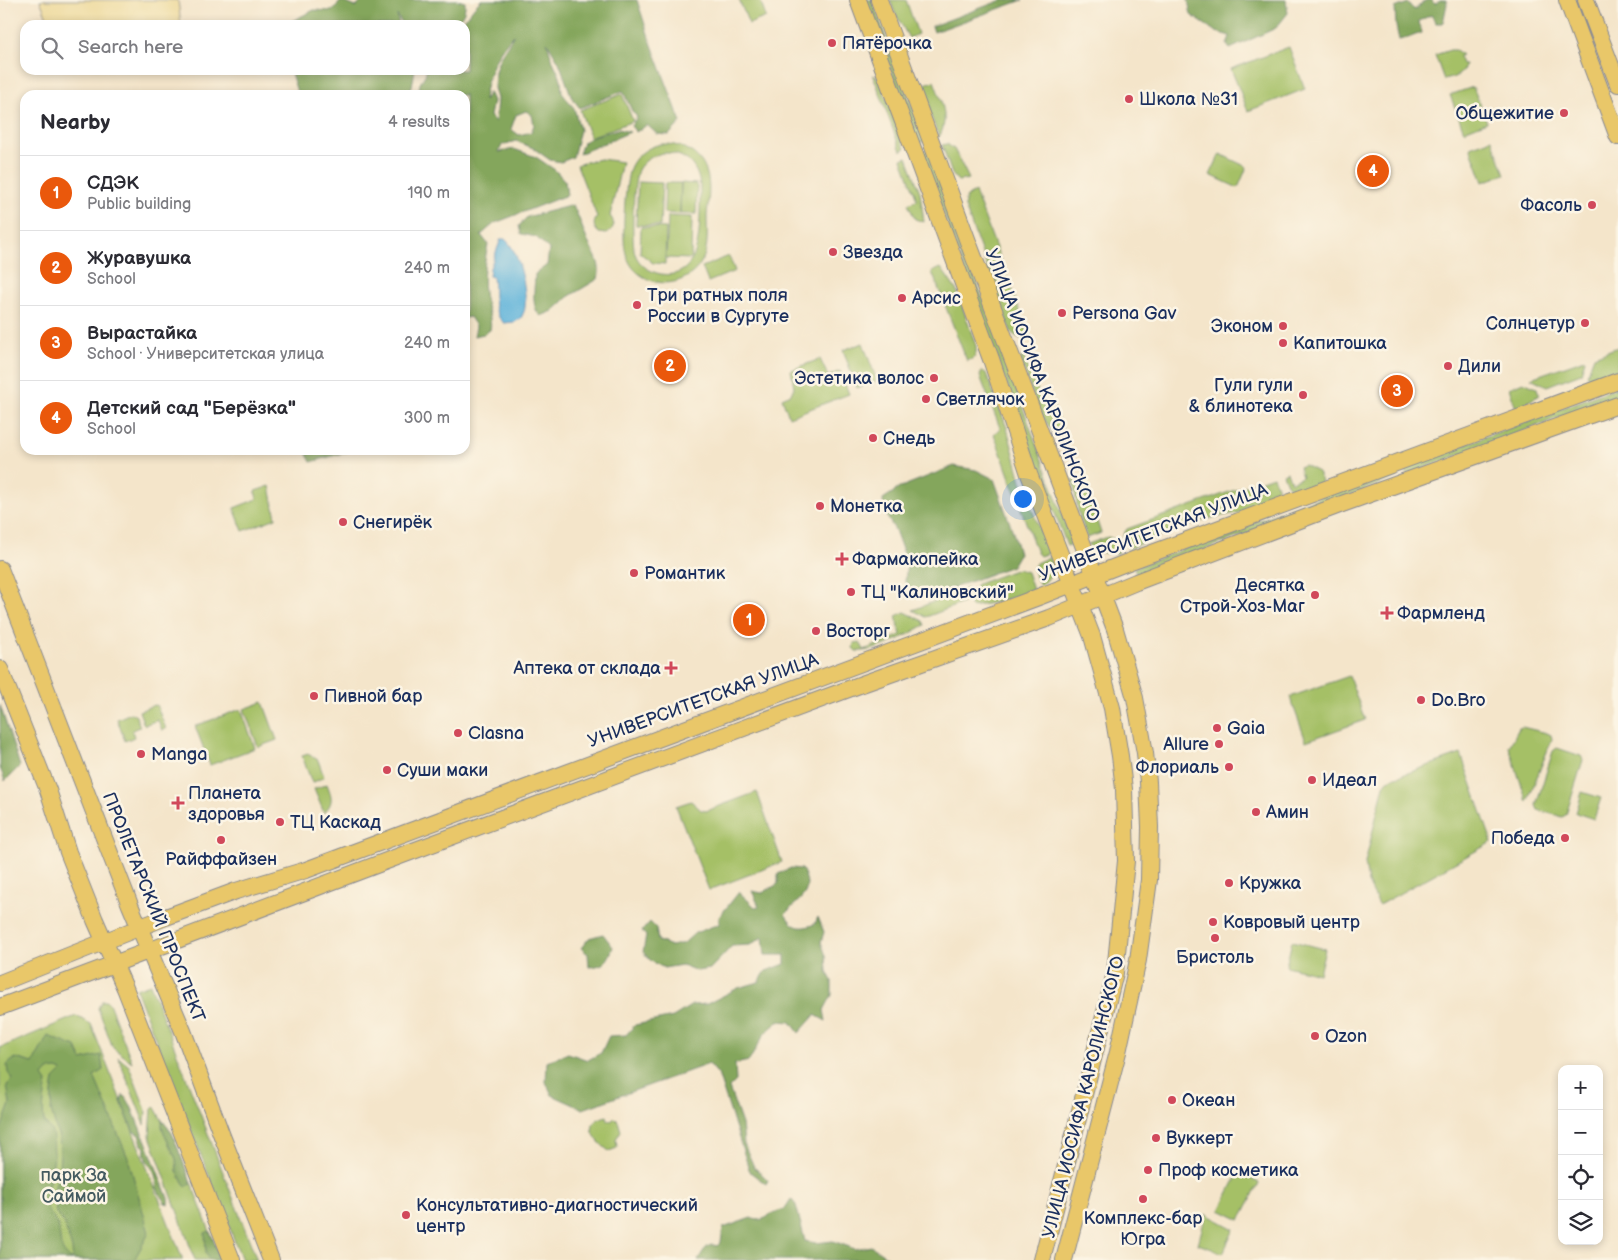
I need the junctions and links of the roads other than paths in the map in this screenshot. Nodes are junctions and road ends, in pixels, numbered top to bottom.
1 (858, 0) edge
2 (879, 0) edge
3 (1567, 0) edge
4 (1586, 0) edge
5 (1618, 84) edge
6 (1618, 137) edge
7 (1618, 381) edge
8 (1618, 404) edge
9 (0, 569) edge
10 (1094, 576) junction
11 (1072, 584) junction
12 (1102, 596) junction
13 (1080, 606) junction
14 (0, 669) edge
15 (139, 928) junction
16 (105, 942) junction
17 (149, 952) junction
18 (115, 964) junction
19 (0, 983) edge
20 (0, 1007) edge
21 (232, 1260) edge
22 (271, 1260) edge
23 (1042, 1260) edge
24 (1064, 1260) edge

1 - 11 main road, УЛИЦА ИОСИФА КАРОЛИНСКОГО
2 - 10 main road, УЛИЦА ИОСИФА КАРОЛИНСКОГО
3 - 6 main road
4 - 5 main road
7 - 10 main road, УНИВЕРСИТЕТСКАЯ УЛИЦА
8 - 12 main road
9 - 15 main road, ПРОЛЕТАРСКИЙ ПРОСПЕКТ
10 - 11 main road, УНИВЕРСИТЕТСКАЯ УЛИЦА
10 - 12 main road, УЛИЦА ИОСИФА КАРОЛИНСКОГО
11 - 13 main road, УЛИЦА ИОСИФА КАРОЛИНСКОГО
11 - 15 main road, УНИВЕРСИТЕТСКАЯ УЛИЦА
12 - 13 main road
12 - 24 main road, УЛИЦА ИОСИФА КАРОЛИНСКОГО
13 - 17 main road
13 - 23 main road, УЛИЦА ИОСИФА КАРОЛИНСКОГО
14 - 16 main road
15 - 16 main road, УНИВЕРСИТЕТСКАЯ УЛИЦА
15 - 17 main road, ПРОЛЕТАРСКИЙ ПРОСПЕКТ
16 - 18 main road
16 - 19 main road, УНИВЕРСИТЕТСКАЯ УЛИЦА
17 - 18 main road
17 - 22 main road, ПРОЛЕТАРСКИЙ ПРОСПЕКТ
18 - 20 main road
18 - 21 main road

